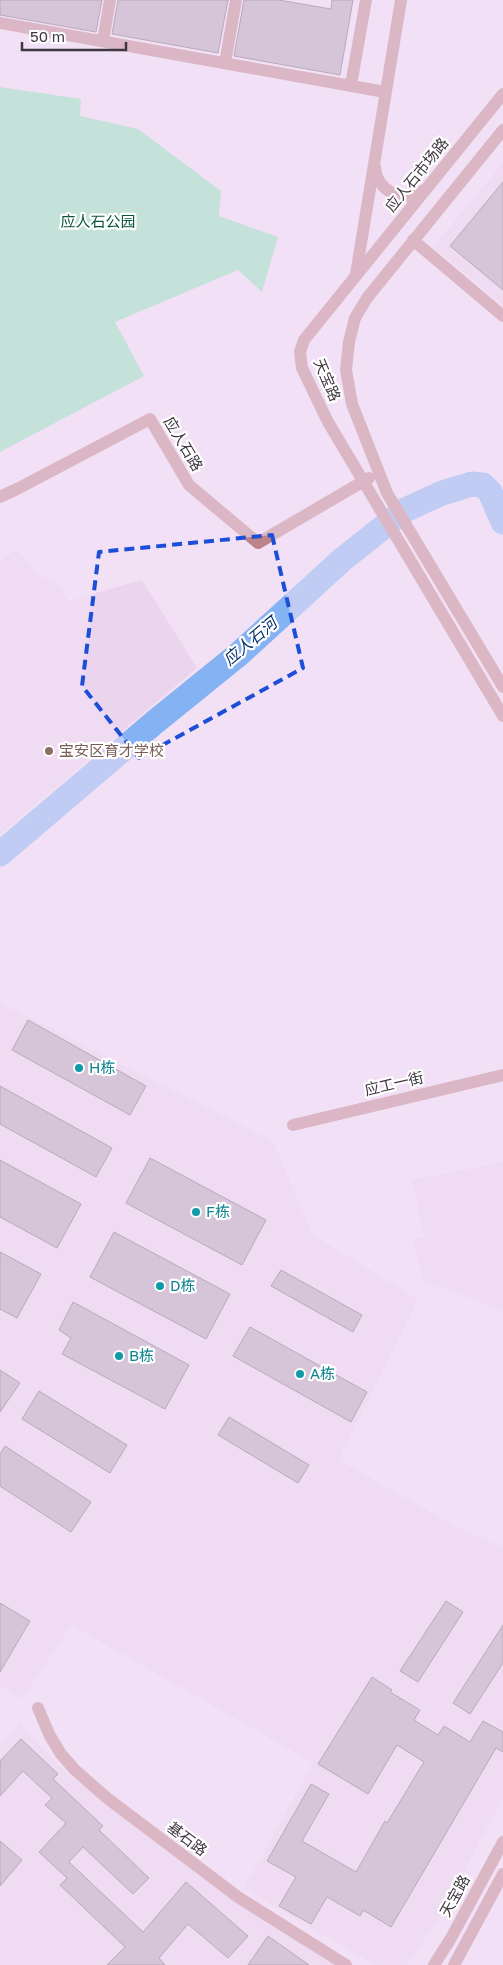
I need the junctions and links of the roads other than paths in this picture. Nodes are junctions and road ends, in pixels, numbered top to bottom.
1 (110, 0) edge
2 (236, 0) edge
3 (366, 0) edge
4 (401, 0) edge
5 (0, 23) edge
6 (103, 41) junction
7 (225, 63) junction
8 (351, 85) junction
9 (385, 92) junction
10 (503, 94) edge
11 (503, 130) edge
12 (374, 162) junction
13 (428, 187) junction
14 (413, 240) junction
15 (356, 277) junction
16 (503, 316) edge
17 (378, 473) junction
18 (363, 481) junction
19 (0, 497) edge
20 (503, 687) edge
21 (503, 716) edge
22 (503, 1075) edge
23 (293, 1125) dead end
24 (38, 1708) dead end
25 (503, 1842) edge
26 (503, 1874) edge
27 (346, 1965) edge
28 (434, 1965) edge
29 (454, 1965) edge

1 - 6 street
2 - 7 street
3 - 8 street
4 - 9 street
5 - 6 street
6 - 7 street
7 - 8 street
8 - 9 street
9 - 12 street
10 - 13 street, 应人石市场路
11 - 14 street
12 - 13 street
12 - 15 street
13 - 15 street, 应人石市场路
14 - 16 street
14 - 17 street, 天宝路
15 - 18 street, 天宝路
17 - 18 street, 应人石路
17 - 20 street, 天宝路
18 - 19 street, 应人石路
18 - 21 street, 天宝路
22 - 23 street, 应工一街
24 - 27 street, 基石路
25 - 28 street, 天宝路
26 - 29 street

